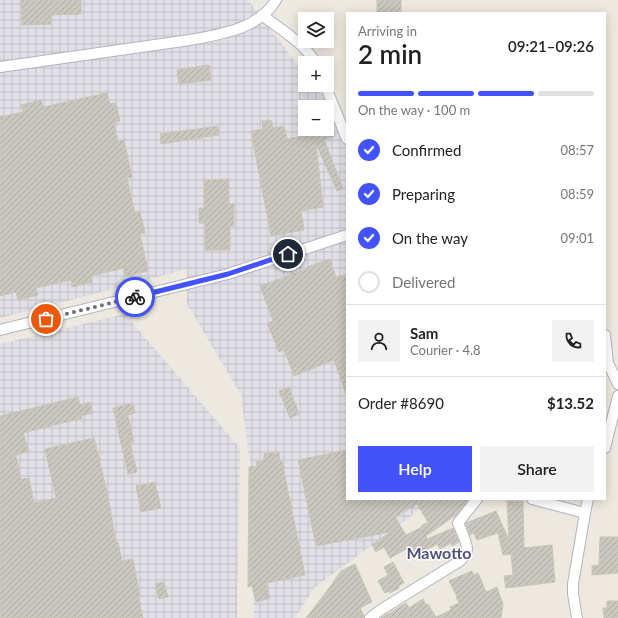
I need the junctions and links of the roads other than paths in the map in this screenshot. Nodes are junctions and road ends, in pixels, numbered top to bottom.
1 (276, 0) edge
2 (262, 15) junction
3 (311, 56) edge
4 (0, 67) edge
5 (328, 92) edge
6 (346, 137) edge
7 (346, 235) edge
8 (0, 330) edge
9 (606, 344) edge
10 (618, 384) edge
11 (618, 396) edge
12 (606, 444) edge
13 (476, 500) edge
14 (536, 500) edge
15 (588, 500) edge
16 (585, 513) junction
17 (370, 618) edge
18 (577, 618) edge

1 - 2 street
2 - 3 street
2 - 4 street
5 - 6 street
7 - 8 street
9 - 10 street
11 - 12 street
13 - 17 street
14 - 16 street
15 - 16 street
16 - 18 street

